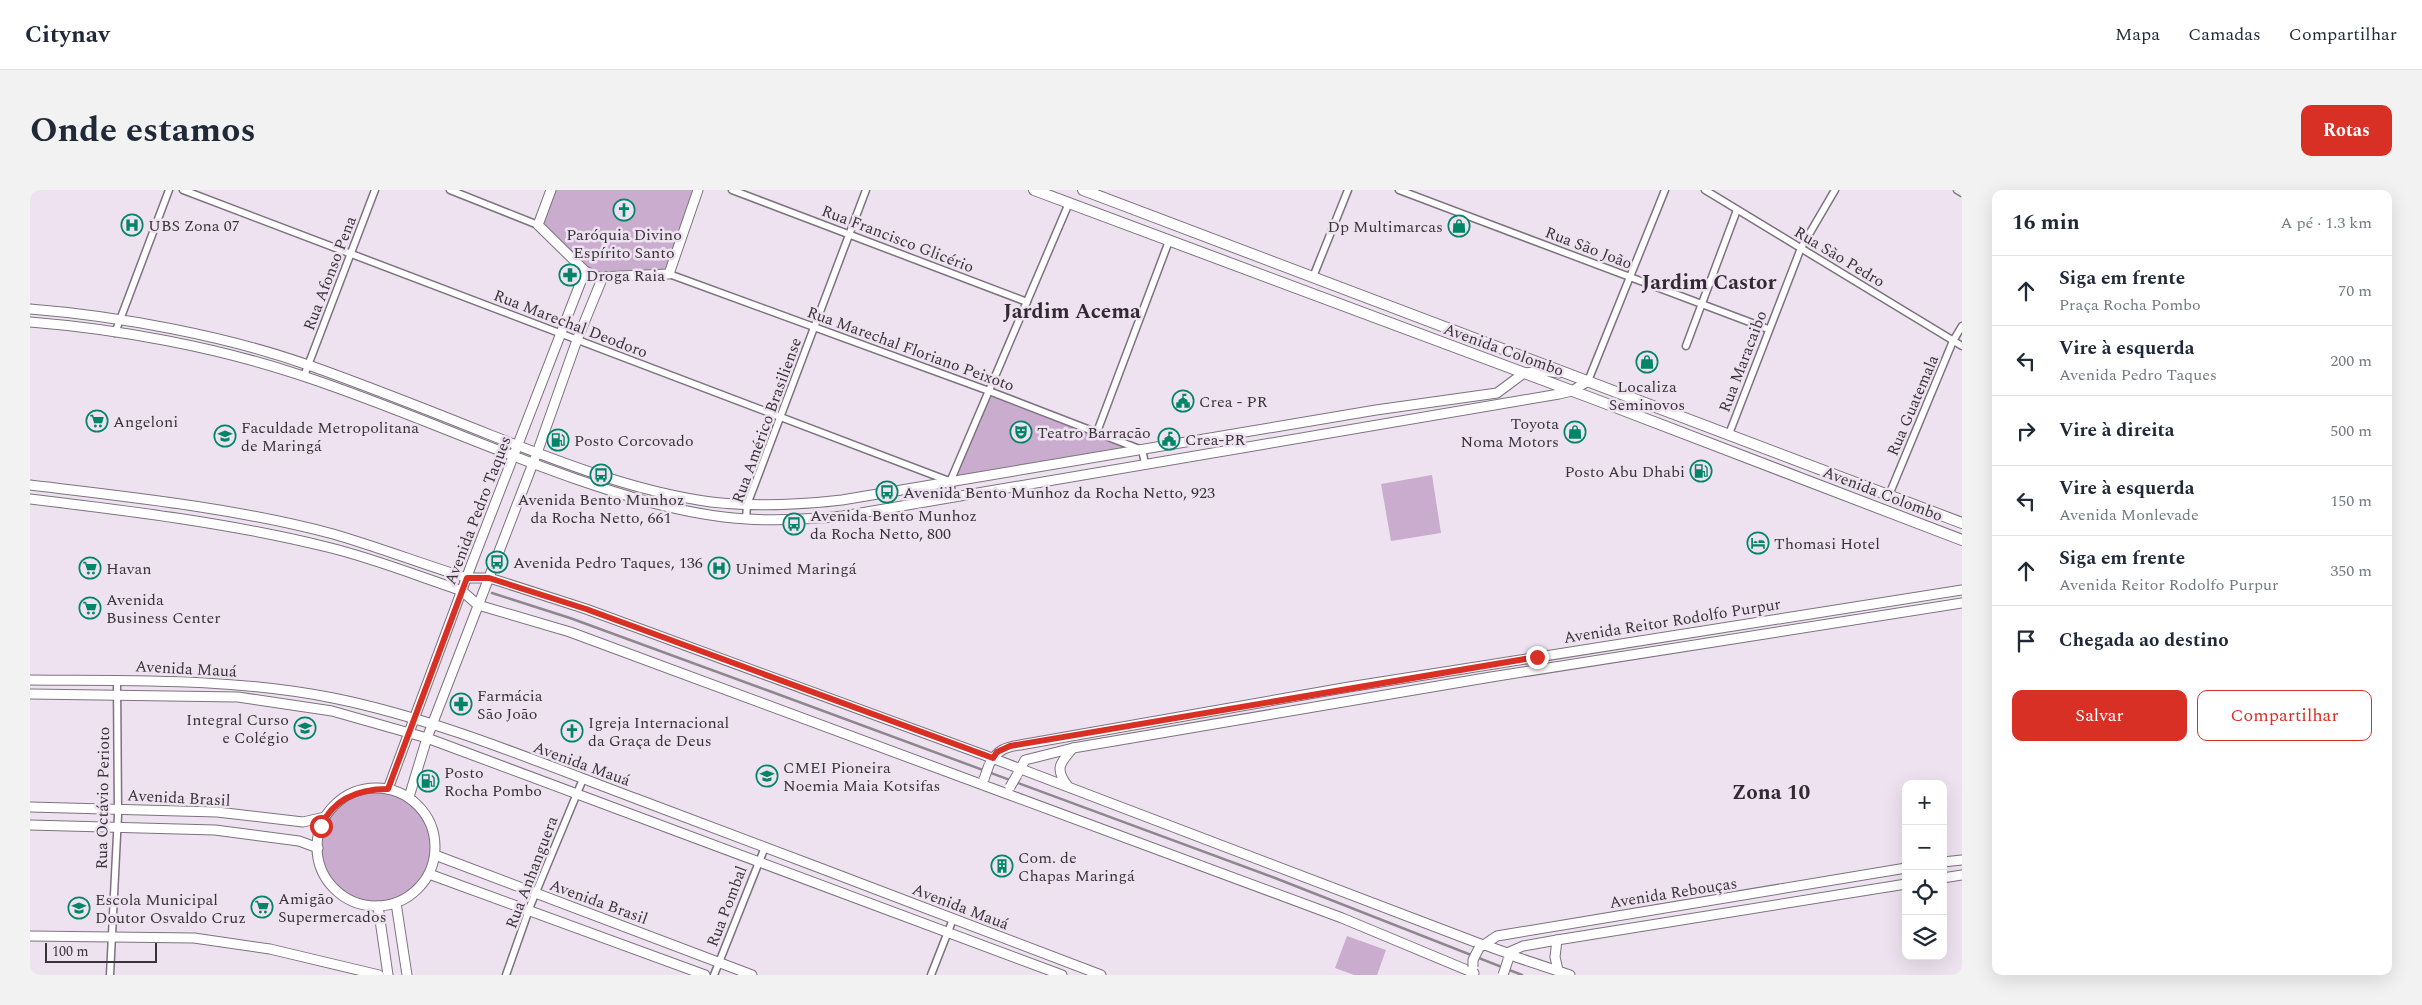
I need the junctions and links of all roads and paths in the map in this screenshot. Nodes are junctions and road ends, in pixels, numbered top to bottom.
1 (169, 190) edge
2 (183, 190) edge
3 (375, 190) edge
4 (450, 190) edge
5 (551, 190) edge
6 (698, 190) edge
7 (732, 190) edge
8 (866, 190) edge
9 (1034, 190) edge
10 (1083, 190) edge
11 (1348, 190) edge
12 (1399, 190) edge
13 (1665, 190) edge
14 (1705, 190) edge
15 (1835, 190) edge
16 (1958, 190) edge
17 (1962, 193) edge
18 (1069, 203) junction
19 (1737, 210) junction
20 (538, 225) junction
21 (849, 234) junction
22 (1212, 238) junction
23 (1169, 241) junction
24 (1801, 248) junction
25 (1192, 250) junction
26 (351, 254) junction
27 (585, 271) junction
28 (669, 274) junction
29 (1313, 277) junction
30 (602, 278) junction
31 (1631, 278) junction
32 (1027, 302) junction
33 (1701, 304) junction
34 (30, 309) edge
35 (120, 321) junction
36 (30, 322) edge
37 (1962, 326) edge
38 (814, 327) junction
39 (1768, 329) junction
40 (1453, 330) junction
41 (115, 333) junction
42 (560, 334) junction
43 (1425, 336) junction
44 (220, 340) junction
45 (577, 340) junction
46 (1953, 341) junction
47 (1686, 346) dead end
48 (1962, 346) edge
49 (216, 353) junction
50 (308, 365) junction
51 (1524, 374) junction
52 (304, 376) junction
53 (1588, 381) junction
54 (989, 391) junction
55 (1572, 391) junction
56 (1365, 412) junction
57 (780, 417) junction
58 (456, 421) junction
59 (1367, 426) junction
60 (451, 431) junction
61 (1097, 432) junction
62 (1728, 434) junction
63 (518, 445) junction
64 (1142, 450) junction
65 (537, 453) junction
66 (514, 456) junction
67 (533, 463) junction
68 (1145, 464) junction
69 (1834, 473) junction
70 (610, 478) junction
71 (1808, 480) junction
72 (950, 482) junction
73 (30, 485) edge
74 (606, 489) junction
75 (1889, 495) junction
76 (953, 497) junction
77 (30, 499) edge
78 (747, 505) junction
79 (746, 518) junction
80 (1962, 523) edge
81 (334, 534) junction
82 (1962, 540) edge
83 (330, 547) junction
84 (467, 578) junction
85 (489, 578) junction
86 (1962, 590) edge
87 (462, 591) junction
88 (1904, 599) junction
89 (1962, 603) edge
90 (478, 604) junction
91 (1906, 612) junction
92 (1808, 614) junction
93 (1810, 627) junction
94 (1691, 632) junction
95 (1654, 638) junction
96 (1693, 645) junction
97 (1602, 646) junction
98 (1656, 651) junction
99 (1604, 659) junction
100 (1411, 677) junction
101 (30, 680) edge
102 (117, 680) junction
103 (208, 683) junction
104 (1413, 690) junction
105 (30, 694) edge
106 (117, 694) junction
107 (207, 695) junction
108 (414, 719) junction
109 (1151, 723) junction
110 (432, 724) junction
111 (409, 732) junction
112 (1153, 735) junction
113 (427, 738) junction
114 (1073, 748) junction
115 (991, 761) junction
116 (1018, 772) junction
117 (583, 779) junction
118 (984, 782) junction
119 (1067, 786) junction
120 (388, 789) junction
121 (1006, 789) junction
122 (577, 793) junction
123 (408, 797) junction
124 (30, 807) edge
125 (118, 808) junction
126 (325, 818) junction
127 (30, 825) edge
128 (117, 826) junction
129 (765, 847) junction
130 (318, 848) junction
131 (435, 855) junction
132 (1962, 860) edge
133 (758, 861) junction
134 (1947, 862) edge
135 (1902, 869) edge
136 (1893, 870) junction
137 (429, 874) junction
138 (1962, 875) edge
139 (1947, 877) edge
140 (1902, 885) edge
141 (1896, 886) junction
142 (536, 894) junction
143 (1736, 896) junction
144 (396, 903) junction
145 (378, 906) junction
146 (529, 910) junction
147 (1738, 912) junction
148 (953, 918) junction
149 (948, 932) junction
150 (30, 936) edge
151 (111, 937) junction
152 (1557, 940) junction
153 (1482, 946) junction
154 (1509, 956) junction
155 (719, 962) junction
156 (1558, 970) junction
157 (1475, 972) edge
158 (110, 975) edge
159 (379, 975) edge
160 (388, 975) edge
161 (407, 975) edge
162 (506, 975) edge
163 (705, 975) edge
164 (714, 975) edge
165 (752, 975) edge
166 (931, 975) edge
167 (1062, 975) edge
168 (1101, 975) edge
169 (1503, 975) edge
170 (1570, 975) edge

1 - 35 street
2 - 26 street, Rua Marechal Deodoro
3 - 26 street, Rua Afonso Pena
4 - 20 street
5 - 20 main road
6 - 28 main road
7 - 21 street, Rua Francisco Glicério
8 - 21 street, Rua Américo Brasiliense
9 - 18 main road, Avenida Colombo
10 - 22 main road, Avenida Colombo
11 - 29 street
12 - 31 street, Rua São João
13 - 31 street
14 - 19 street, Rua São Pedro
15 - 24 street, Rua Maracaibo
16 - 17 street
18 - 23 main road, Avenida Colombo
18 - 32 street
19 - 24 street, Rua São Pedro
19 - 33 street
20 - 27 main road
21 - 32 street, Rua Francisco Glicério
21 - 38 street, Rua Américo Brasiliense
22 - 25 main road
22 - 29 main road, Avenida Colombo
23 - 25 main road, Avenida Colombo
23 - 61 street
24 - 39 street, Rua Maracaibo
24 - 46 street, Rua São Pedro
25 - 43 main road, Avenida Colombo
26 - 42 street, Rua Marechal Deodoro
26 - 50 street, Rua Afonso Pena
27 - 30 main road
27 - 42 main road, Avenida Pedro Taques
28 - 30 main road
28 - 38 street, Rua Marechal Floriano Peixoto
29 - 40 main road, Avenida Colombo
30 - 45 main road
31 - 33 street, Rua São João
31 - 53 street
32 - 54 street
33 - 39 street, Rua São João
33 - 47 street
34 - 35 main road
35 - 41 street
35 - 44 main road
36 - 41 main road
37 - 46 street, Rua Guatemala
38 - 54 street, Rua Marechal Floriano Peixoto
38 - 57 street, Rua Américo Brasiliense
39 - 62 street, Rua Maracaibo
40 - 43 main road
40 - 53 main road, Avenida Colombo
41 - 49 main road
42 - 45 street, Rua Marechal Deodoro
42 - 63 main road, Avenida Pedro Taques
43 - 51 main road, Avenida Colombo
44 - 49 main road
44 - 50 main road
45 - 57 street, Rua Marechal Deodoro
45 - 65 main road
46 - 48 street, Rua São Pedro
46 - 75 street, Rua Guatemala
49 - 52 main road
50 - 52 street, Rua Afonso Pena
50 - 58 main road
51 - 53 main road
51 - 55 main road, Avenida Colombo
51 - 56 main road
52 - 60 main road
53 - 55 main road
53 - 62 main road, Avenida Colombo
54 - 61 street, Rua Marechal Floriano Peixoto
54 - 72 street
55 - 59 main road
55 - 71 main road, Avenida Colombo
56 - 59 main road
56 - 64 main road
57 - 72 street, Rua Marechal Deodoro
57 - 78 street, Rua Américo Brasiliense
58 - 60 main road
58 - 63 main road
59 - 68 main road
60 - 66 main road
61 - 64 street, Rua Marechal Floriano Peixoto
62 - 69 main road, Avenida Colombo
63 - 65 main road
63 - 66 main road, Avenida Pedro Taques
64 - 68 street
64 - 72 main road
65 - 67 main road
65 - 70 main road
66 - 67 main road
66 - 84 main road, Avenida Pedro Taques
67 - 74 main road
67 - 85 main road
68 - 76 main road
69 - 71 main road
69 - 75 main road, Avenida Colombo
70 - 74 main road
70 - 78 main road
71 - 82 main road, Avenida Colombo
72 - 76 street
72 - 78 main road
73 - 81 main road
74 - 79 main road
75 - 80 main road, Avenida Colombo
76 - 79 main road
77 - 83 main road
78 - 79 street, Rua Américo Brasiliense
81 - 83 main road
81 - 84 main road
83 - 87 main road
84 - 85 main road
84 - 87 main road, Avenida Pedro Taques
85 - 90 main road
85 - 115 main road
86 - 88 main road, Avenida Reitor Rodolfo Purpur
87 - 90 main road
87 - 108 main road, Avenida Pedro Taques
88 - 91 main road
88 - 92 main road, Avenida Reitor Rodolfo Purpur
89 - 91 main road, Avenida Reitor Rodolfo Purpur
90 - 110 main road
90 - 118 main road
91 - 93 main road, Avenida Reitor Rodolfo Purpur
92 - 93 main road
92 - 94 main road, Avenida Reitor Rodolfo Purpur
93 - 96 main road, Avenida Reitor Rodolfo Purpur
94 - 95 main road, Avenida Reitor Rodolfo Purpur
94 - 96 main road
95 - 97 main road, Avenida Reitor Rodolfo Purpur
95 - 98 main road
96 - 98 main road, Avenida Reitor Rodolfo Purpur
97 - 99 main road
97 - 100 main road, Avenida Reitor Rodolfo Purpur
98 - 99 main road, Avenida Reitor Rodolfo Purpur
99 - 104 main road, Avenida Reitor Rodolfo Purpur
100 - 104 main road
100 - 109 main road, Avenida Reitor Rodolfo Purpur
101 - 102 main road, Avenida Mauá
102 - 103 main road, Avenida Mauá
102 - 106 street, Rua Octávio Perioto
103 - 107 main road
103 - 108 main road, Avenida Mauá
104 - 112 main road, Avenida Reitor Rodolfo Purpur
105 - 106 main road, Avenida Mauá
106 - 107 main road, Avenida Mauá
106 - 125 street, Rua Octávio Perioto
107 - 111 main road, Avenida Mauá
108 - 110 main road, Avenida Mauá
108 - 111 main road, Avenida Pedro Taques
109 - 112 main road
109 - 115 main road, Avenida Reitor Rodolfo Purpur
110 - 113 main road
110 - 117 main road, Avenida Mauá
111 - 113 main road, Avenida Mauá
111 - 120 main road, Avenida Pedro Taques
112 - 114 main road, Avenida Reitor Rodolfo Purpur
113 - 122 main road, Avenida Mauá
113 - 123 main road
114 - 116 main road, Avenida Reitor Rodolfo Purpur
114 - 119 main road
115 - 116 main road
115 - 118 main road, bridge
116 - 119 main road
116 - 121 main road, bridge
117 - 122 street, Rua Anhanguera
117 - 129 main road, Avenida Mauá
118 - 121 main road
119 - 153 main road
120 - 123 main road
120 - 126 main road
121 - 157 main road
122 - 133 main road, Avenida Mauá
122 - 142 street, Rua Anhanguera
123 - 131 main road
124 - 125 main road, Avenida Brasil
125 - 126 main road, Avenida Brasil
125 - 128 street, Rua Octávio Perioto
126 - 130 main road
127 - 128 main road, Avenida Brasil
128 - 130 main road, Avenida Brasil
128 - 151 street, Rua Octávio Perioto
129 - 133 street, Rua Pombal
129 - 148 main road, Avenida Mauá
130 - 145 main road
131 - 137 main road
131 - 142 main road, Avenida Brasil
132 - 134 main road
133 - 149 main road, Avenida Mauá
133 - 155 street, Rua Pombal
135 - 136 main road, Avenida Rebouças
136 - 141 main road
136 - 143 main road, Avenida Rebouças
137 - 144 main road
137 - 146 main road, Avenida Brasil
138 - 139 main road
140 - 141 main road, Avenida Rebouças
141 - 147 main road, Avenida Rebouças
142 - 146 street, Rua Anhanguera
142 - 155 main road, Avenida Brasil
143 - 147 main road
143 - 153 main road, Avenida Rebouças
144 - 145 main road
144 - 161 main road
145 - 160 main road
146 - 162 street, Rua Anhanguera
146 - 163 main road, Avenida Brasil
147 - 152 main road, Avenida Rebouças
148 - 149 street
148 - 168 main road, Avenida Mauá
149 - 166 street
149 - 167 main road, Avenida Mauá
150 - 151 main road
151 - 158 street, Rua Octávio Perioto
151 - 159 main road
152 - 154 main road, Avenida Rebouças
152 - 156 main road
153 - 154 main road
153 - 157 main road, bridge
154 - 156 main road
154 - 169 main road, bridge
155 - 164 street, Rua Pombal
155 - 165 main road, Avenida Brasil
156 - 170 main road

